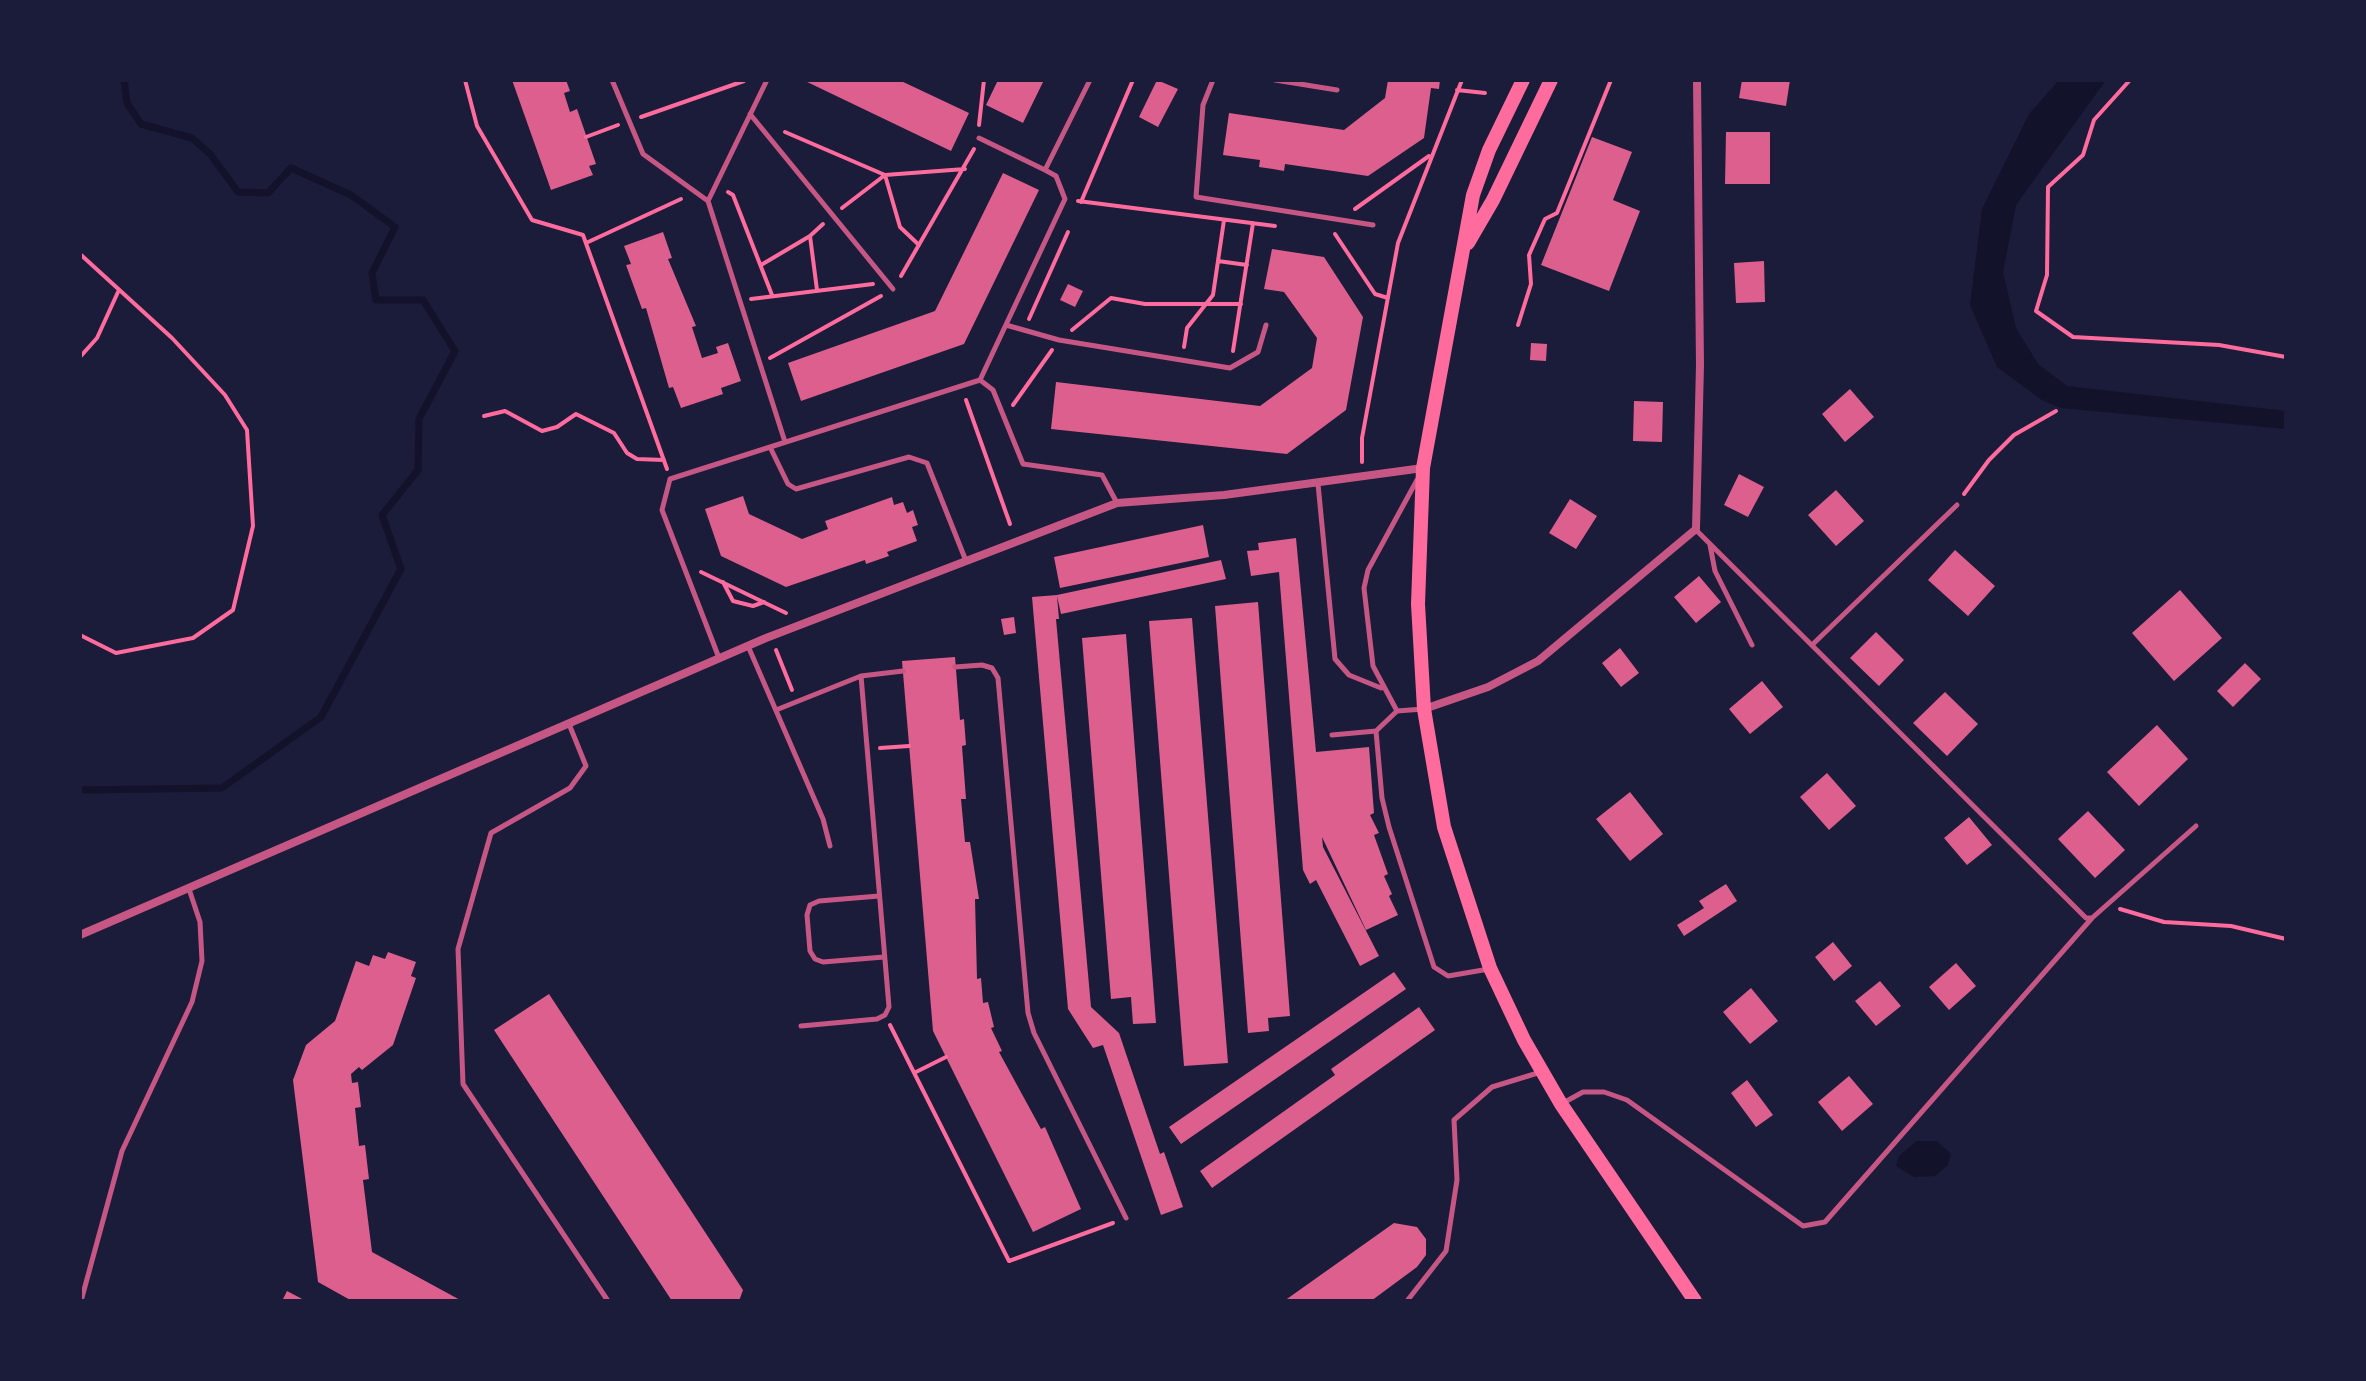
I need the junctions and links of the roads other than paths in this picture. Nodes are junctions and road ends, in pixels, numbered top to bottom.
1 (612, 80) edge
2 (767, 80) edge
3 (1090, 80) edge
4 (1213, 80) edge
5 (1275, 80) edge
6 (1523, 80) edge
7 (1551, 80) edge
8 (1697, 80) edge
9 (1337, 90) dead end
10 (750, 114) junction
11 (979, 138) road end
12 (1045, 170) junction
13 (708, 201) junction
14 (1373, 225) dead end
15 (1461, 253) junction
16 (893, 289) road end
17 (1006, 325) junction
18 (1266, 325) dead end
19 (980, 380) junction
20 (785, 442) junction
21 (770, 447) junction
22 (1423, 468) junction
23 (1318, 484) junction
24 (1117, 503) junction
25 (1957, 505) road end
26 (1696, 529) junction
27 (1710, 544) junction
28 (966, 561) junction
29 (1752, 645) dead end
30 (1812, 645) junction
31 (748, 646) junction
32 (719, 658) junction
33 (955, 667) dead end
34 (903, 671) dead end
35 (861, 676) junction
36 (1382, 689) junction
37 (1424, 709) junction
38 (776, 710) junction
39 (1397, 711) junction
40 (569, 724) junction
41 (1376, 731) junction
42 (1332, 735) dead end
43 (2196, 826) dead end
44 (830, 846) dead end
45 (189, 889) junction
46 (879, 896) junction
47 (2092, 918) junction
48 (80, 935) edge
49 (884, 957) junction
50 (1490, 968) junction
51 (801, 1026) dead end
52 (1542, 1072) junction
53 (1561, 1104) junction
54 (1126, 1218) road end
55 (81, 1301) edge
56 (608, 1301) edge
57 (1407, 1301) edge
58 (1695, 1301) edge

1 - 13 lane
2 - 10 lane
3 - 12 lane
4 - 14 lane
5 - 9 lane
6 - 15 main road
7 - 15 main road
8 - 26 street
10 - 13 lane
10 - 16 lane
11 - 12 lane
12 - 17 lane
13 - 20 lane
15 - 22 main road
17 - 18 lane
17 - 19 lane
19 - 20 lane
19 - 24 lane
20 - 21 lane
21 - 28 lane
21 - 32 lane
22 - 23 street
22 - 36 lane
22 - 37 main road
23 - 24 street
23 - 36 lane
24 - 28 street
25 - 30 lane
26 - 27 lane
26 - 37 street
27 - 29 lane
27 - 30 lane
28 - 31 street
30 - 47 lane
31 - 32 street
31 - 38 lane
32 - 40 street
33 - 54 lane
34 - 35 lane
35 - 38 lane
35 - 46 lane
36 - 39 lane
37 - 39 lane
37 - 50 main road
38 - 44 lane
39 - 41 lane
40 - 45 street
40 - 56 lane
41 - 42 lane
41 - 50 lane
43 - 47 lane
45 - 48 street
45 - 55 lane
46 - 49 lane
46 - 49 lane
47 - 53 lane
49 - 51 lane
50 - 52 main road
52 - 53 main road
52 - 57 lane
53 - 58 main road

